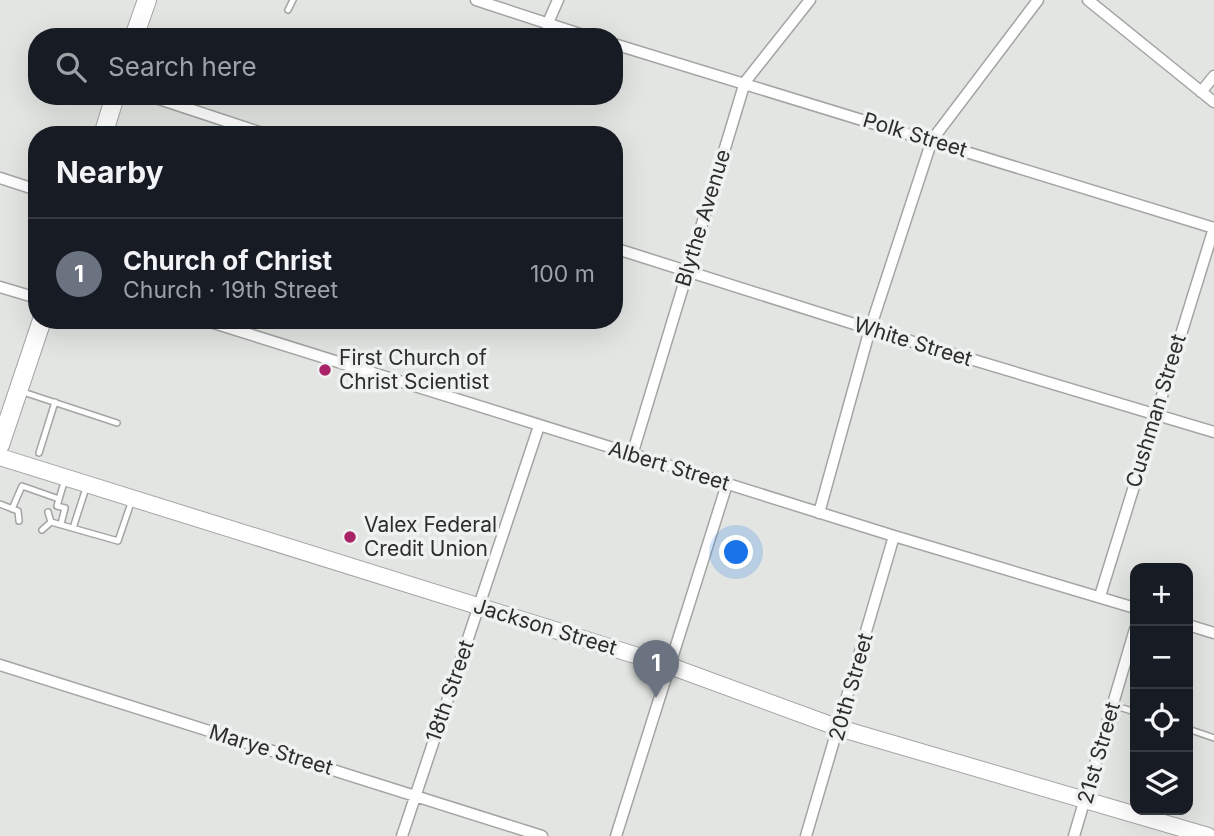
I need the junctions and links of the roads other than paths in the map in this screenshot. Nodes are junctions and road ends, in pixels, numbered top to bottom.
1 (146, 0) edge
2 (293, 0) edge
3 (476, 0) edge
4 (558, 0) edge
5 (810, 0) edge
6 (1038, 0) edge
7 (1088, 0) edge
8 (288, 10) dead end
9 (547, 24) junction
10 (137, 28) edge
11 (560, 28) edge
12 (623, 47) edge
13 (1214, 76) edge
14 (745, 82) junction
15 (1201, 92) junction
16 (1214, 102) edge
17 (112, 105) edge
18 (177, 105) edge
19 (106, 126) edge
20 (241, 126) edge
21 (932, 140) junction
22 (0, 178) edge
23 (28, 187) edge
24 (1214, 228) edge
25 (623, 250) edge
26 (686, 271) junction
27 (0, 286) edge
28 (28, 295) edge
29 (38, 329) edge
30 (232, 329) edge
31 (870, 329) junction
32 (18, 390) junction
33 (55, 402) junction
34 (1154, 414) junction
35 (117, 423) dead end
36 (539, 426) junction
37 (1214, 432) edge
38 (0, 445) edge
39 (39, 453) dead end
40 (632, 455) junction
41 (0, 457) edge
42 (65, 478) junction
43 (87, 484) junction
44 (727, 484) junction
45 (132, 498) junction
46 (59, 499) junction
47 (0, 504) edge
48 (25, 505) dead end
49 (15, 510) junction
50 (48, 512) dead end
51 (819, 513) junction
52 (19, 521) dead end
53 (51, 522) junction
54 (61, 524) junction
55 (73, 528) junction
56 (42, 530) dead end
57 (894, 537) junction
58 (1100, 596) junction
59 (479, 606) junction
60 (1130, 606) edge
61 (1192, 626) edge
62 (1214, 632) edge
63 (1130, 646) edge
64 (0, 664) edge
65 (670, 666) junction
66 (1113, 705) junction
67 (1130, 710) edge
68 (839, 728) junction
69 (1193, 731) edge
70 (1214, 738) edge
71 (416, 795) junction
72 (1086, 799) junction
73 (402, 836) edge
74 (542, 836) edge
75 (616, 836) edge
76 (806, 836) edge
77 (1074, 836) edge
78 (1209, 836) edge

1 - 10 main road
2 - 8 lane
3 - 9 street
4 - 9 street
5 - 14 street, Blythe Avenue
6 - 21 street
7 - 15 street
9 - 11 street
12 - 14 street, Polk Street
13 - 15 street
14 - 21 street, Polk Street
14 - 26 street, Blythe Avenue
15 - 16 street
17 - 19 main road
18 - 20 street
21 - 24 street, Polk Street
21 - 31 street
22 - 23 street
24 - 34 street, Cushman Street
25 - 26 street, White Street
26 - 31 street, White Street
26 - 40 street, Blythe Avenue
27 - 28 street
29 - 32 main road
30 - 36 street, Albert Street
31 - 34 street, White Street
31 - 51 street
32 - 33 lane
32 - 38 main road
33 - 35 lane
33 - 39 lane
34 - 37 street, White Street
34 - 58 street, Cushman Street
36 - 40 street, Albert Street
36 - 59 street, 18th Street
40 - 44 street, Albert Street
41 - 42 main road, Jackson Street
42 - 43 main road, Jackson Street
42 - 46 lane
43 - 45 main road, Jackson Street
43 - 55 lane
44 - 51 street, Albert Street
44 - 65 street
45 - 55 lane
45 - 59 main road, Jackson Street
46 - 49 lane
46 - 54 lane
47 - 49 lane
48 - 49 lane
49 - 52 lane
50 - 53 lane
51 - 57 street, Albert Street
53 - 54 lane
53 - 56 lane
54 - 55 lane
57 - 58 street, Albert Street
57 - 68 street, 20th Street
58 - 60 street, Albert Street
59 - 65 main road, Jackson Street
59 - 71 street, 18th Street
61 - 62 street
63 - 66 street, 21st Street
64 - 71 street, Marye Street
65 - 68 main road, Jackson Street
65 - 75 street
66 - 67 lane
66 - 72 street, 21st Street
68 - 72 main road, Jackson Street
68 - 76 street, 20th Street
69 - 70 lane
71 - 73 street, 18th Street
71 - 74 street, Marye Street
72 - 77 street, 21st Street
72 - 78 main road, Jackson Street

